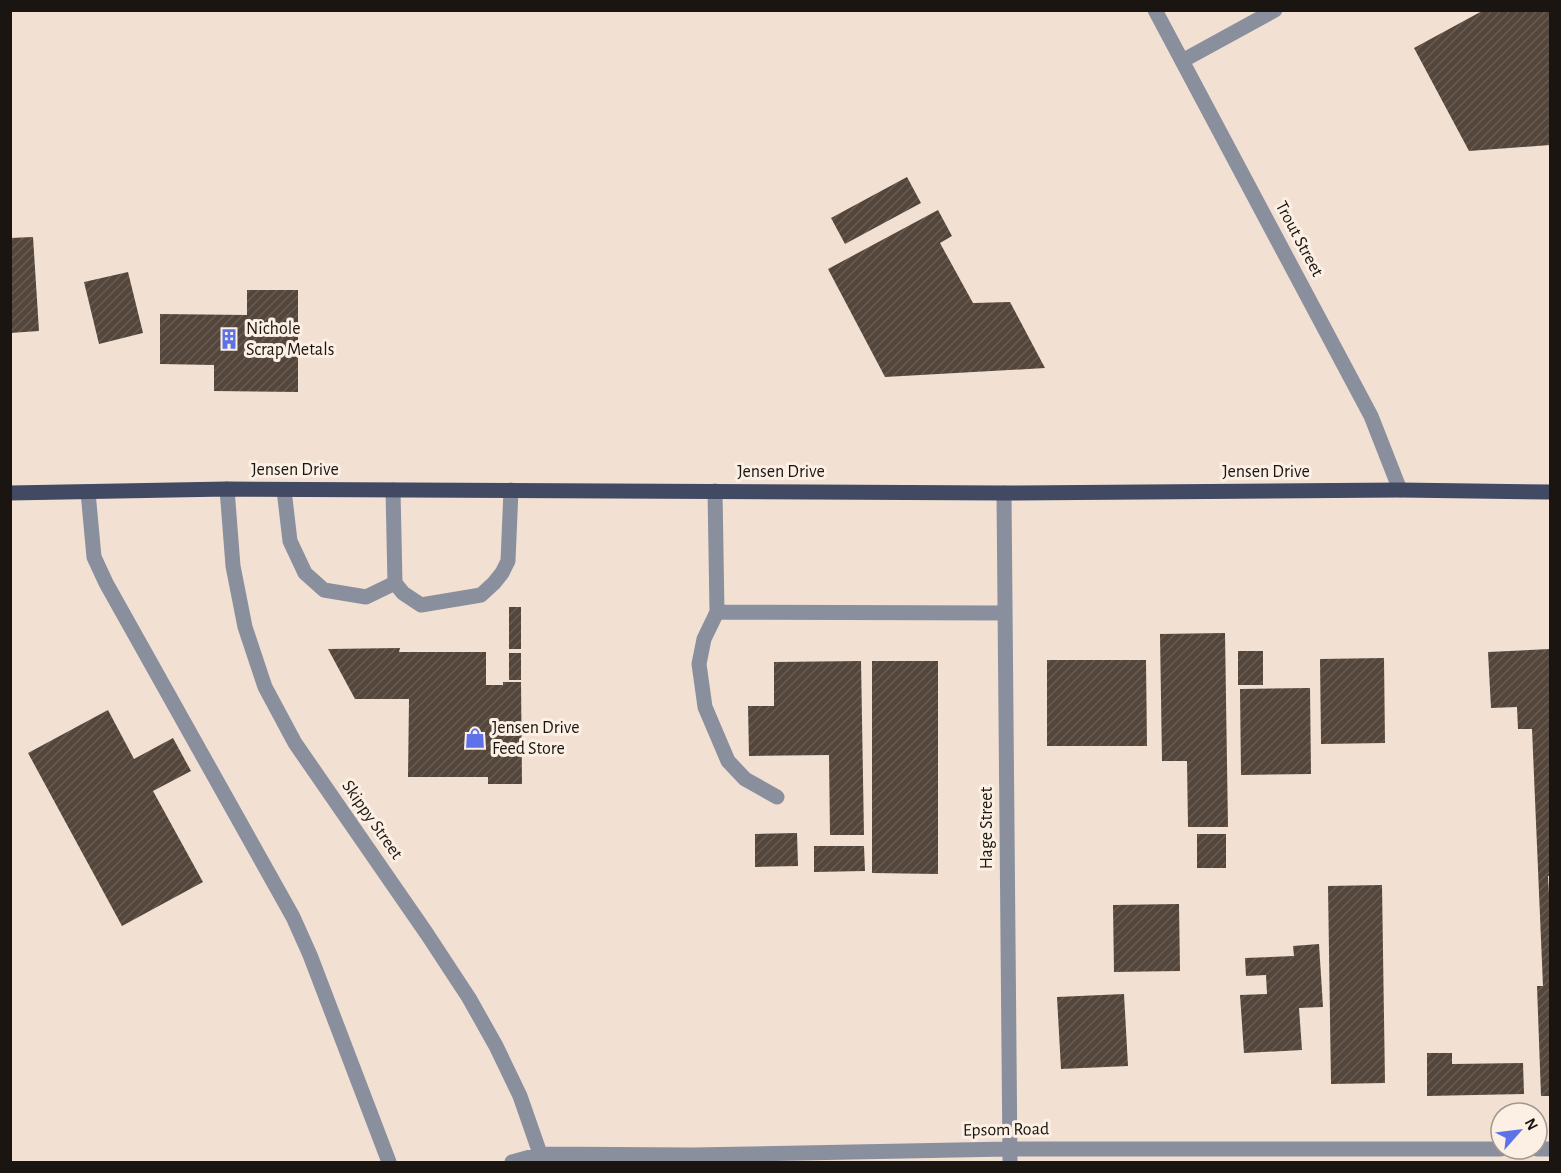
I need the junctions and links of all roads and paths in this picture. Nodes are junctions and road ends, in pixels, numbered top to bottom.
1 (1155, 10) edge
2 (1275, 10) edge
3 (1182, 61) junction
4 (227, 489) junction
5 (284, 489) junction
6 (393, 490) junction
7 (511, 490) junction
8 (1400, 490) junction
9 (715, 491) junction
10 (88, 492) junction
11 (1551, 492) edge
12 (10, 493) edge
13 (1004, 493) junction
14 (395, 583) junction
15 (717, 612) junction
16 (1005, 613) junction
17 (777, 797) dead end
18 (1489, 1149) edge
19 (1009, 1156) edge
20 (542, 1158) edge
21 (389, 1162) edge
22 (512, 1162) edge

1 - 3 street, Trout Street
2 - 3 street
3 - 8 street, Trout Street
4 - 5 main road, Jensen Drive
4 - 10 main road, Jensen Drive
4 - 20 street, Skippy Street
5 - 6 main road, Jensen Drive
5 - 14 street
6 - 7 main road, Jensen Drive
6 - 14 street
7 - 9 main road, Jensen Drive
7 - 14 street
8 - 11 main road, Jensen Drive
8 - 13 main road, Jensen Drive
9 - 13 main road, Jensen Drive
9 - 15 street
10 - 12 main road, Jensen Drive
10 - 21 street
13 - 16 street, Hage Street
15 - 16 street
15 - 17 street
16 - 19 street, Hage Street
18 - 19 street, Epsom Road
19 - 20 street, Epsom Road
20 - 22 street, Epsom Road

